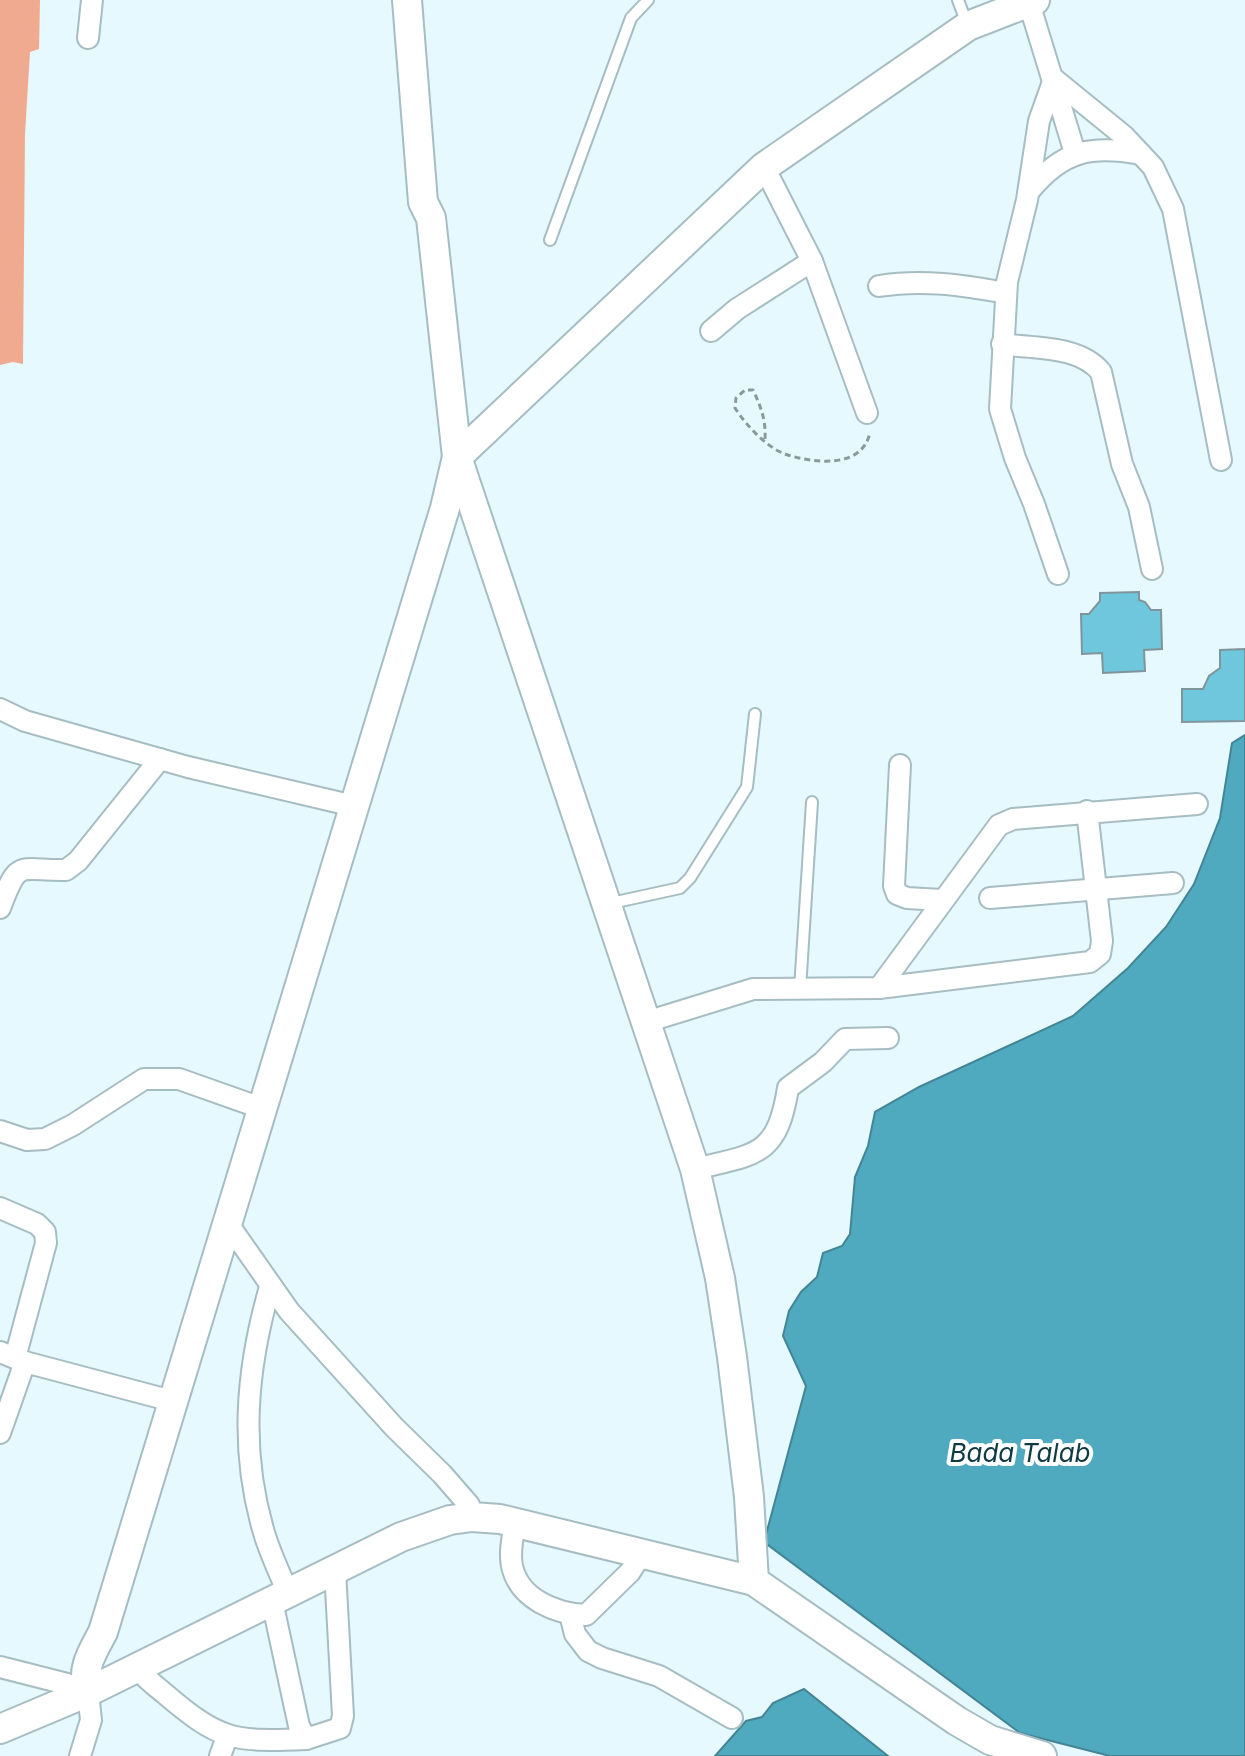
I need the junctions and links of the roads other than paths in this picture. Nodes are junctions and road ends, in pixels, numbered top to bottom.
1 (92, 0) edge
2 (407, 0) edge
3 (422, 0) edge
4 (648, 0) edge
5 (1032, 1) edge
6 (963, 13) edge
7 (88, 38) dead end
8 (1054, 79) junction
9 (1075, 153) junction
10 (1141, 154) junction
11 (764, 167) junction
12 (1028, 193) junction
13 (431, 218) junction
14 (550, 240) dead end
15 (812, 261) junction
16 (879, 286) dead end
17 (1006, 293) junction
18 (711, 331) dead end
19 (1002, 344) junction
20 (867, 413) road end
21 (457, 457) junction
22 (1221, 460) dead end
23 (1152, 569) dead end
24 (1058, 574) dead end
25 (0, 709) edge
26 (755, 714) dead end
27 (160, 759) junction
28 (900, 765) dead end
29 (812, 802) dead end
30 (1197, 804) dead end
31 (354, 806) junction
32 (1087, 811) junction
33 (1173, 883) dead end
34 (1096, 888) junction
35 (990, 898) dead end
36 (942, 900) junction
37 (606, 904) junction
38 (0, 908) edge
39 (879, 988) junction
40 (800, 989) junction
41 (646, 1022) junction
42 (888, 1038) dead end
43 (261, 1108) junction
44 (0, 1131) edge
45 (695, 1169) junction
46 (0, 1208) edge
47 (225, 1227) junction
48 (270, 1287) junction
49 (13, 1357) edge
50 (172, 1401) junction
51 (0, 1433) edge
52 (472, 1517) junction
53 (515, 1522) junction
54 (642, 1553) junction
55 (335, 1570) junction
56 (754, 1581) junction
57 (280, 1597) junction
58 (570, 1614) junction
59 (0, 1667) edge
60 (137, 1668) junction
61 (76, 1686) junction
62 (732, 1718) dead end
63 (0, 1729) edge
64 (306, 1739) junction
65 (223, 1746) edge
66 (83, 1755) edge
67 (1042, 1756) edge

1 - 7 street
2 - 13 main road
3 - 13 main road
4 - 14 lane
5 - 6 main road
5 - 8 street
6 - 11 main road
8 - 9 street
8 - 10 street
8 - 12 street
9 - 10 street
9 - 12 street
10 - 22 street
11 - 15 street
11 - 21 main road
12 - 17 street
13 - 21 main road
15 - 18 street
15 - 20 street
16 - 17 street
17 - 19 street
19 - 23 street
19 - 24 street
21 - 31 main road
21 - 37 main road
25 - 27 street
26 - 37 lane
27 - 31 street
27 - 38 street
28 - 36 street
29 - 40 lane
30 - 32 street
31 - 43 main road
32 - 34 street
32 - 36 street
33 - 34 street
34 - 35 street
34 - 39 street
36 - 39 street
37 - 41 main road
39 - 40 street
40 - 41 street
41 - 45 main road
42 - 45 street
43 - 44 street
43 - 47 main road
45 - 56 main road
46 - 49 street
47 - 48 street
47 - 50 main road
48 - 52 street
48 - 57 street
49 - 50 street
49 - 51 street
50 - 61 main road
52 - 53 main road
52 - 55 main road
53 - 54 main road
53 - 58 street
54 - 56 main road
54 - 58 street
55 - 57 main road
55 - 64 street
56 - 67 main road
57 - 60 main road
57 - 64 street
58 - 62 street
59 - 61 street
60 - 61 main road
60 - 65 street
61 - 63 main road
61 - 66 street
64 - 65 street

